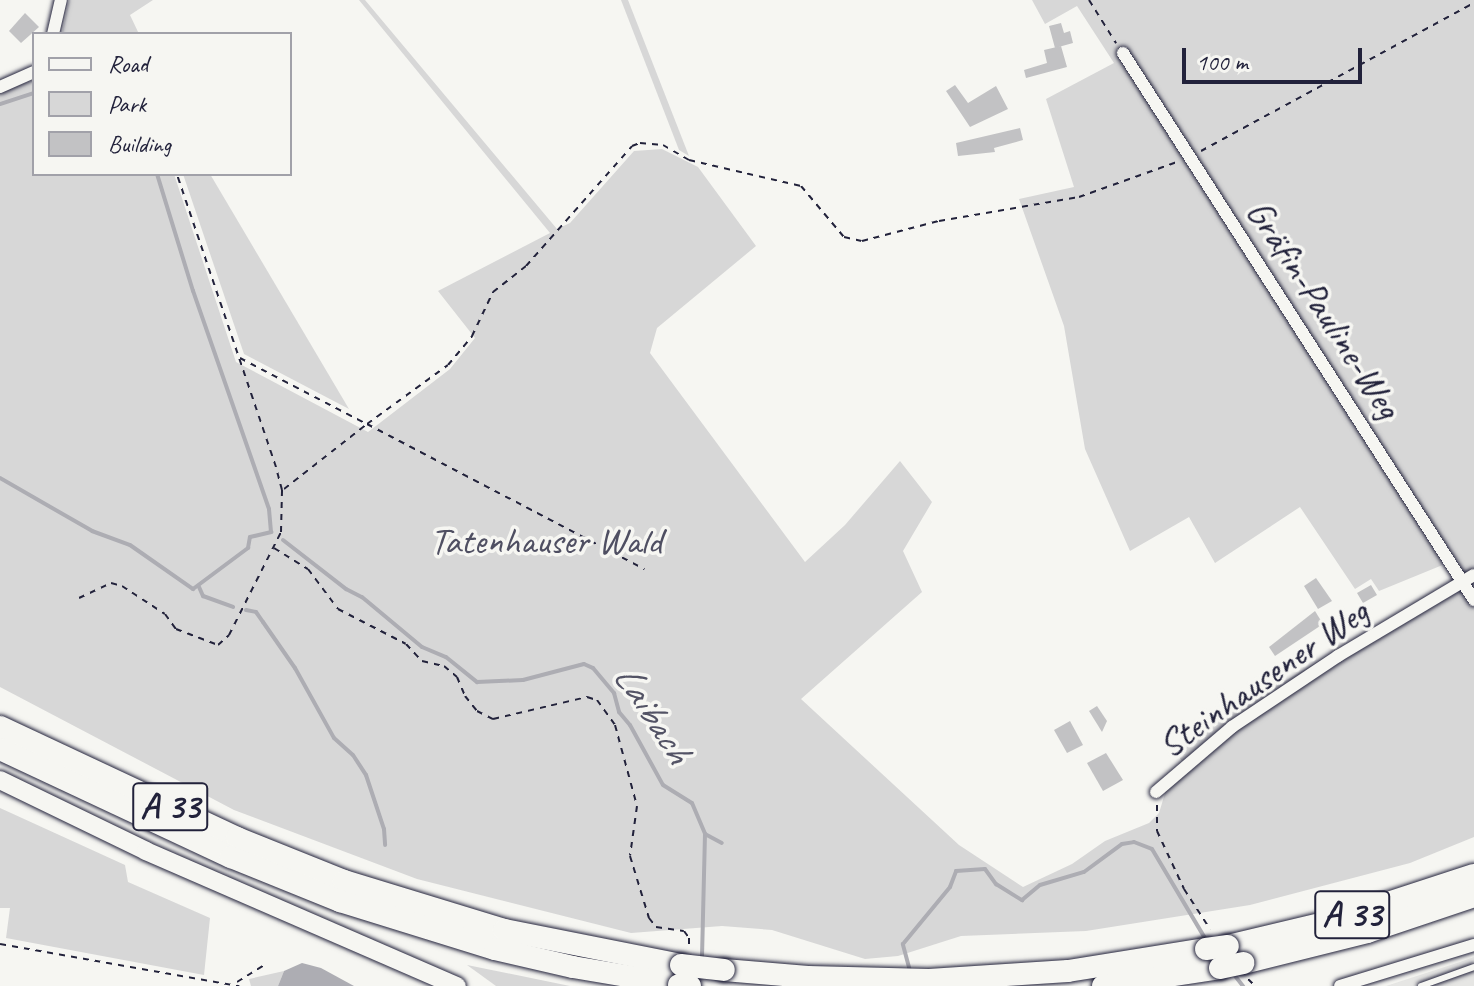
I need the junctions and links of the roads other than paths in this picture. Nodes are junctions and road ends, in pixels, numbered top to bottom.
1 (61, 0) edge
2 (53, 32) edge
3 (1123, 53) road end
4 (32, 73) edge
5 (0, 87) edge
6 (1468, 577) edge
7 (1474, 600) edge
8 (0, 727) edge
9 (0, 749) edge
10 (0, 780) edge
11 (1156, 792) road end
12 (1474, 875) edge
13 (1474, 896) edge
14 (1474, 945) edge
15 (1474, 967) edge
16 (684, 974) edge
17 (457, 986) edge
18 (1103, 986) edge
19 (1340, 986) edge
20 (1421, 986) edge

1 - 2 street
3 - 6 street, Gräfin-Pauline-Weg
4 - 5 street
6 - 7 street, Gräfin-Pauline-Weg
6 - 11 street, Steinhausener Weg
8 - 16 highway, A 33
9 - 16 highway, A 33
10 - 17 main road
12 - 16 highway, A 33, bridge
13 - 18 highway, A 33
14 - 19 street
15 - 20 lane

